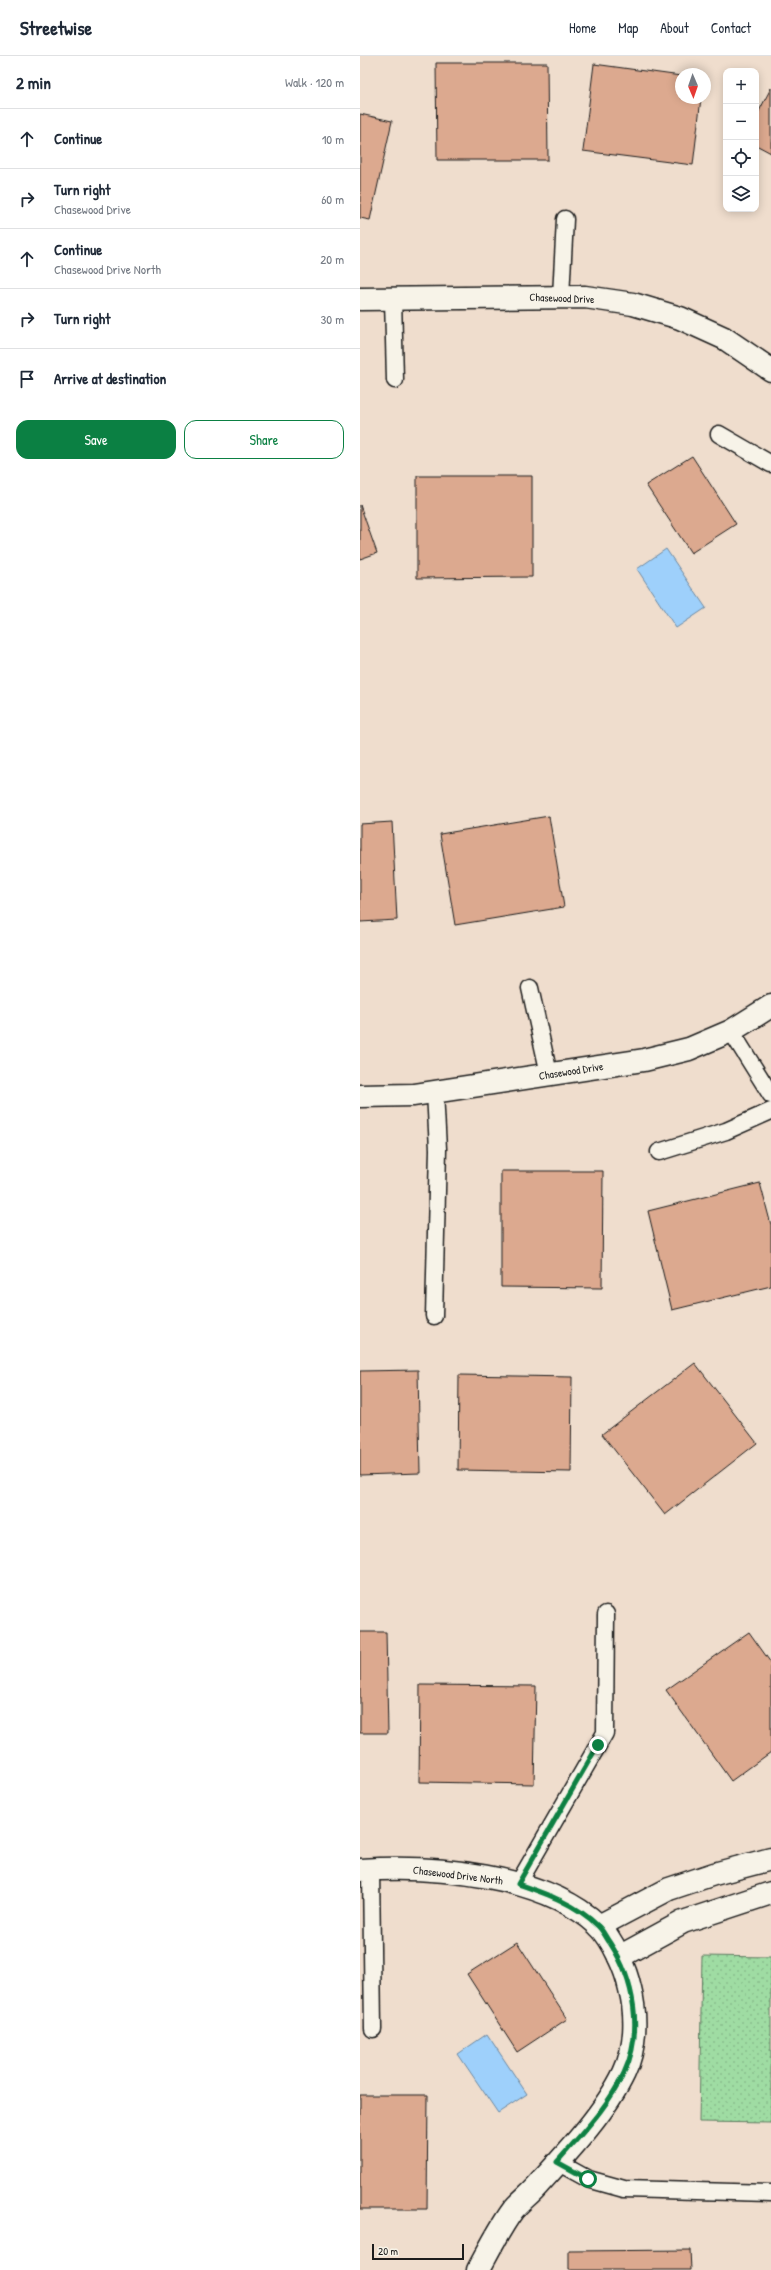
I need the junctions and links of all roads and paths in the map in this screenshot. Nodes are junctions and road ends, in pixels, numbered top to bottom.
1 (565, 219) dead end
2 (562, 297) junction
3 (360, 298) edge
4 (393, 298) junction
5 (771, 370) edge
6 (395, 380) dead end
7 (719, 434) dead end
8 (771, 464) edge
9 (530, 988) dead end
10 (771, 1006) edge
11 (731, 1031) junction
12 (549, 1074) junction
13 (435, 1092) junction
14 (771, 1095) edge
15 (360, 1096) edge
16 (771, 1111) edge
17 (659, 1152) dead end
18 (434, 1316) dead end
19 (606, 1614) dead end
20 (771, 1859) edge
21 (365, 1870) edge
22 (518, 1884) junction
23 (771, 1892) edge
24 (599, 1926) junction
25 (619, 1957) junction
26 (373, 2029) dead end
27 (557, 2162) junction
28 (771, 2193) edge
29 (478, 2270) edge

1 - 2 lane
2 - 4 street, Chasewood Drive
2 - 5 street, Chasewood Drive
3 - 4 street, Chasewood Drive
4 - 6 lane
7 - 8 lane
9 - 12 lane
10 - 11 street, Chasewood Drive
11 - 12 street, Chasewood Drive
11 - 14 lane
12 - 13 street, Chasewood Drive
13 - 15 street, Chasewood Drive
13 - 18 lane
16 - 17 lane
19 - 22 lane
20 - 24 street
21 - 22 street, Chasewood Drive North
21 - 26 lane
22 - 24 street, Chasewood Drive North
23 - 25 street
24 - 25 street
25 - 27 street
27 - 28 lane
27 - 29 street

